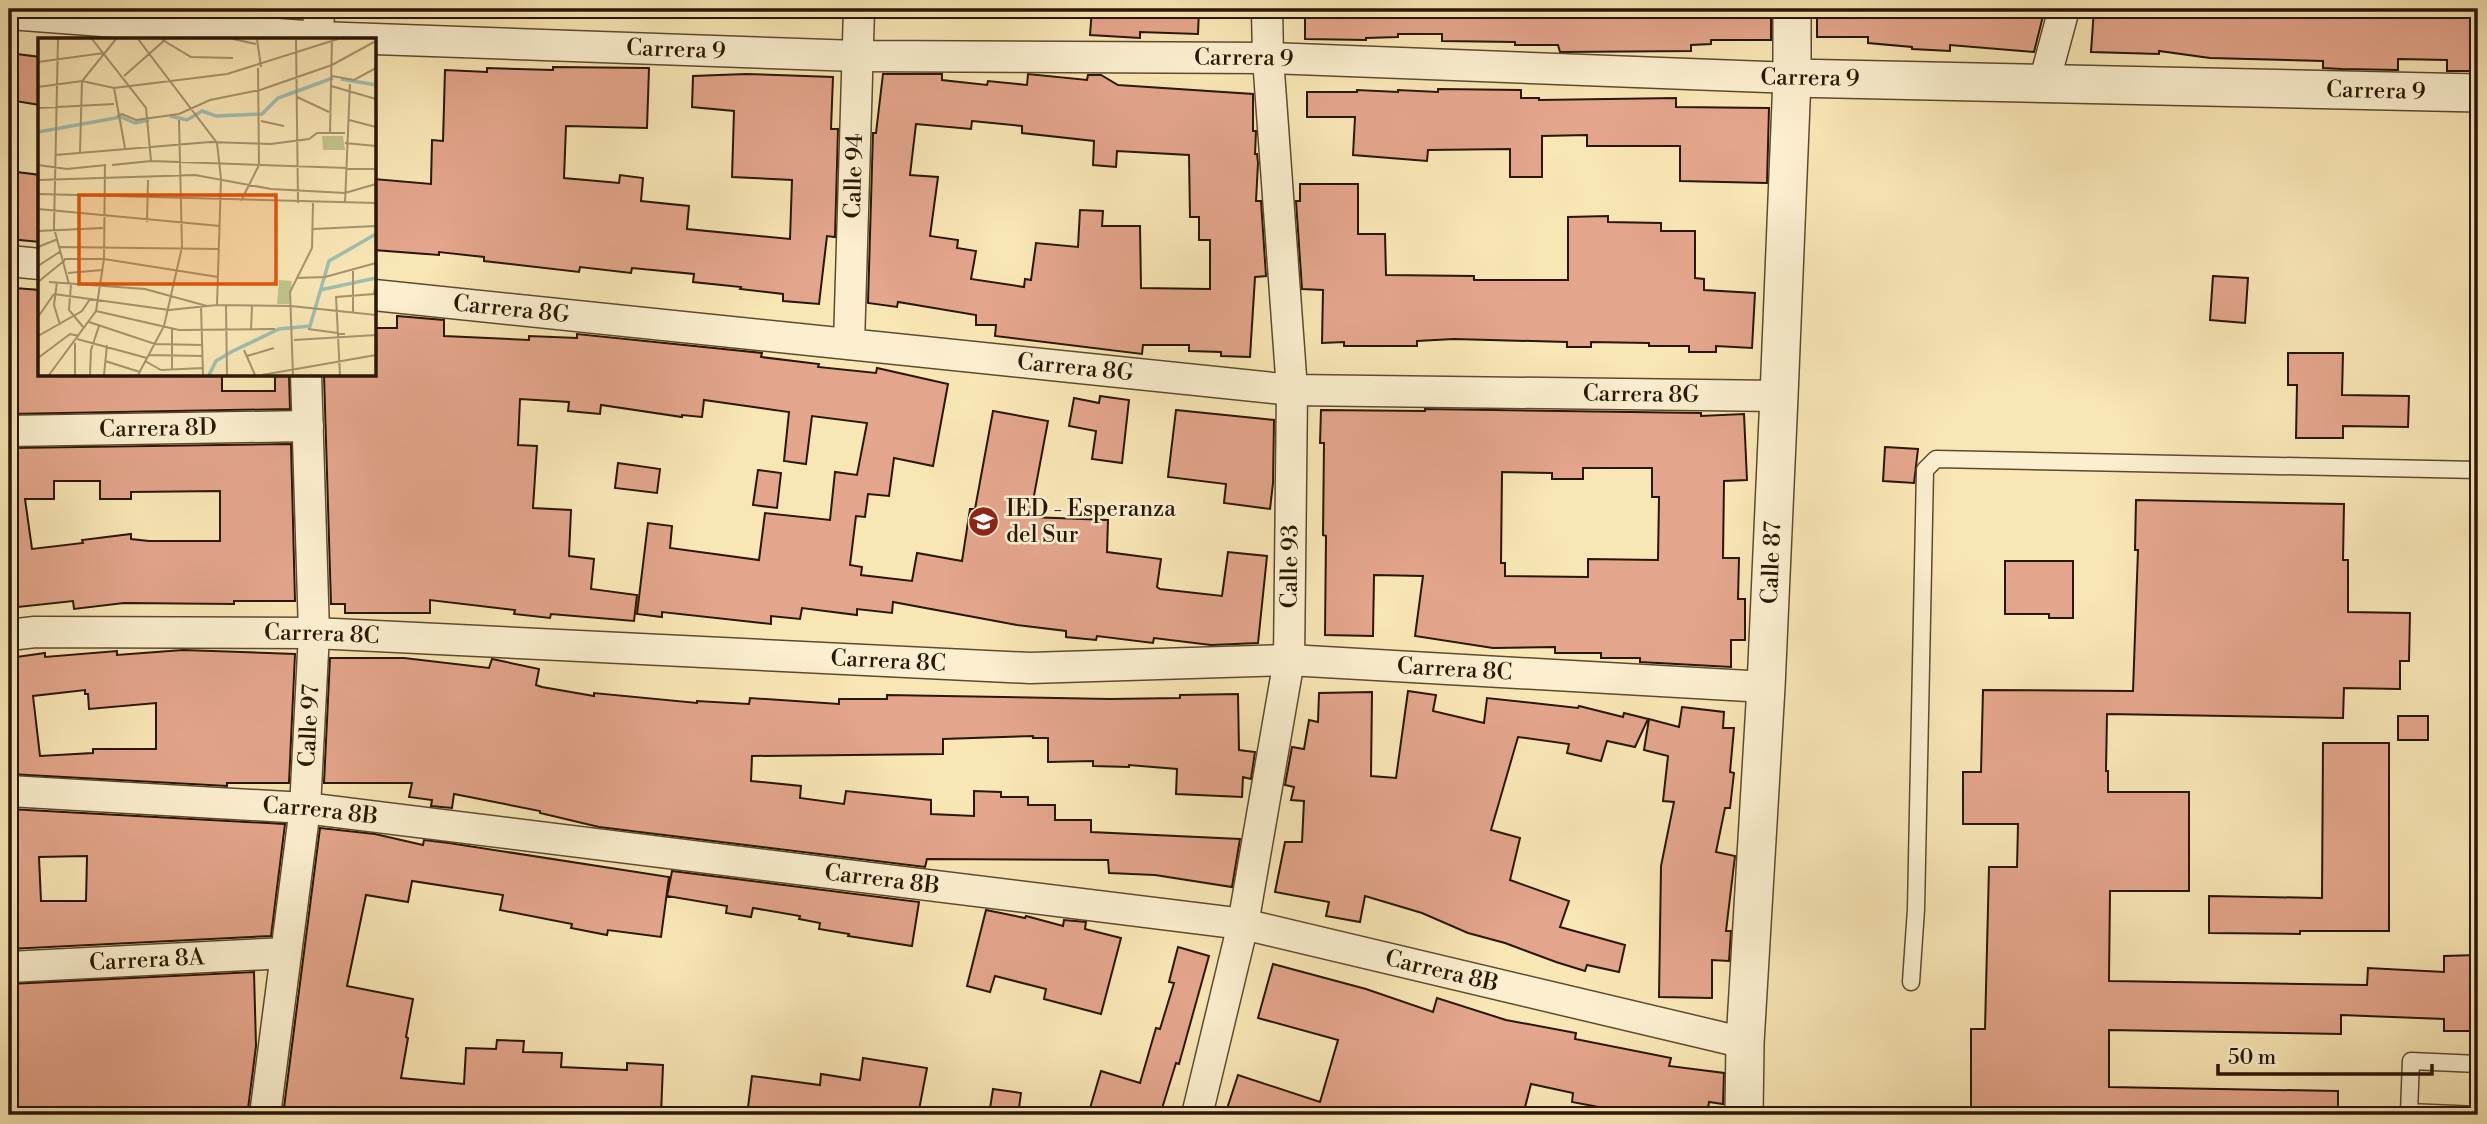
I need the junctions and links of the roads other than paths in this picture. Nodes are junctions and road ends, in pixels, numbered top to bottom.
1 (859, 9) edge
2 (1267, 9) edge
3 (1792, 9) edge
4 (2064, 9) edge
5 (9, 14) edge
6 (318, 29) edge
7 (857, 56) junction
8 (1268, 58) junction
9 (1792, 78) junction
10 (2044, 83) junction
11 (2478, 93) edge
12 (9, 261) edge
13 (38, 264) edge
14 (376, 295) edge
15 (849, 344) junction
16 (306, 376) edge
17 (1292, 390) junction
18 (1779, 396) junction
19 (308, 426) junction
20 (9, 431) edge
21 (2478, 470) edge
22 (314, 633) junction
23 (9, 635) edge
24 (1289, 660) junction
25 (1766, 687) junction
26 (9, 791) edge
27 (306, 808) junction
28 (1243, 924) junction
29 (286, 953) junction
30 (9, 967) edge
31 (1911, 982) dead end
32 (1745, 1043) junction
33 (2478, 1064) edge
34 (265, 1115) edge
35 (1197, 1115) edge
36 (1744, 1115) edge
37 (2478, 1115) edge

1 - 7 street, Calle 94
2 - 8 street, Calle 93
3 - 9 street, Calle 87
4 - 10 street
5 - 6 street, Carrera 9
6 - 7 street, Carrera 9
7 - 8 street, Carrera 9
7 - 15 street, Calle 94
8 - 9 street, Carrera 9
8 - 17 street, Calle 93
9 - 10 street, Carrera 9
9 - 18 street, Calle 87
10 - 11 street, Carrera 9
12 - 13 street
14 - 15 street, Carrera 8G
15 - 17 street, Carrera 8G
16 - 19 street, Calle 97
17 - 18 street, Carrera 8G
17 - 24 street, Calle 93
18 - 25 street, Calle 87
19 - 20 street, Carrera 8D
19 - 22 street, Calle 97
21 - 31 lane
22 - 23 street, Carrera 8C
22 - 24 street, Carrera 8C
22 - 27 street, Calle 97
24 - 25 street, Carrera 8C
24 - 28 street, Calle 93
25 - 32 street, Calle 87
26 - 27 street, Carrera 8B
27 - 28 street, Carrera 8B
27 - 29 street, Calle 97
28 - 32 street, Carrera 8B
28 - 35 street, Calle 93
29 - 30 street, Carrera 8A
29 - 34 street, Calle 97
32 - 36 street, Calle 87
33 - 37 lane

